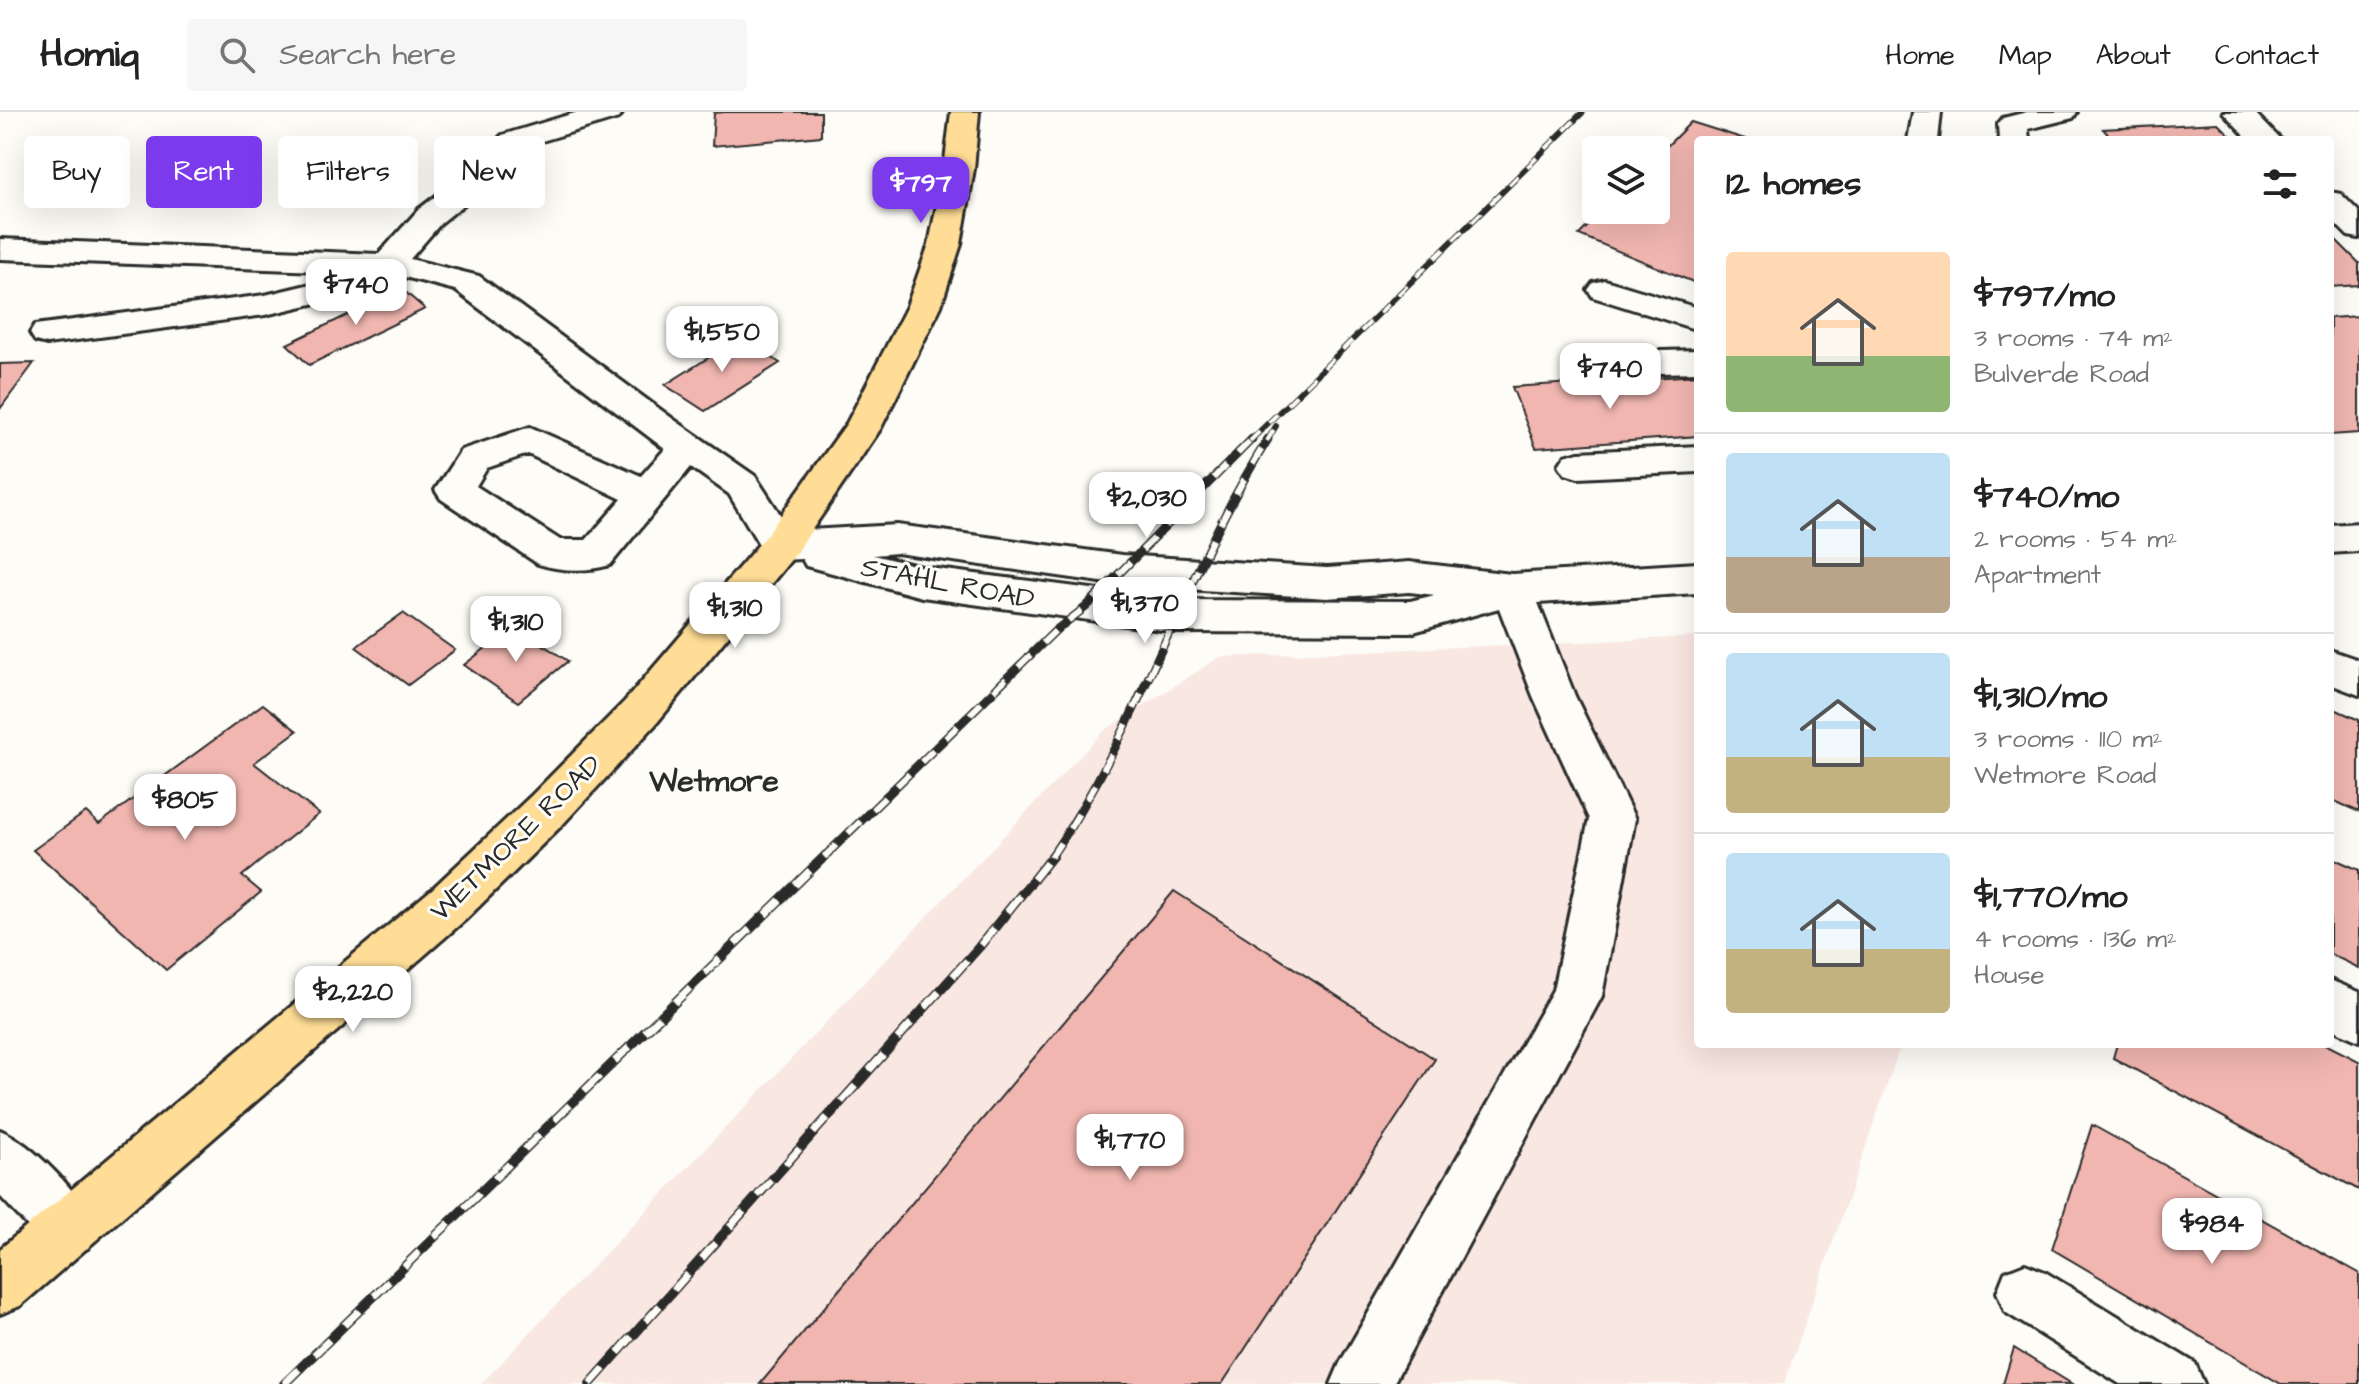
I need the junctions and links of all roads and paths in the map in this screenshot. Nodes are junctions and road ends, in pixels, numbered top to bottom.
1 (609, 112) edge
2 (965, 112) edge
3 (1927, 112) edge
4 (2063, 112) edge
5 (2237, 112) edge
6 (1924, 136) edge
7 (2014, 136) edge
8 (2262, 136) edge
9 (2334, 205) edge
10 (2359, 229) edge
11 (0, 249) edge
12 (388, 264) junction
13 (1605, 290) dead end
14 (1694, 318) edge
15 (47, 333) dead end
16 (1694, 361) edge
17 (1587, 364) dead end
18 (687, 447) junction
19 (1694, 459) edge
20 (1578, 465) dead end
21 (647, 495) dead end
22 (2359, 537) edge
23 (2334, 539) edge
24 (780, 546) junction
25 (1694, 578) edge
26 (1512, 589) junction
27 (2334, 668) edge
28 (2359, 678) edge
29 (2334, 1005) edge
30 (2359, 1017) edge
31 (0, 1157) edge
32 (68, 1228) junction
33 (0, 1286) edge
34 (2025, 1292) dead end
35 (1361, 1384) edge
36 (2174, 1384) edge

1 - 12 street
2 - 24 main road, WETMORE ROAD
3 - 6 street
4 - 7 street
5 - 8 street
9 - 10 street
11 - 12 street
12 - 15 street
12 - 18 street
13 - 14 street
16 - 17 street
18 - 21 street
18 - 24 street
19 - 20 street
22 - 23 street
24 - 26 street, STAHL ROAD
24 - 32 main road, WETMORE ROAD
25 - 26 street, STAHL ROAD
26 - 35 street
27 - 28 street
29 - 30 street
31 - 32 street
32 - 33 main road, WETMORE ROAD
34 - 36 street

